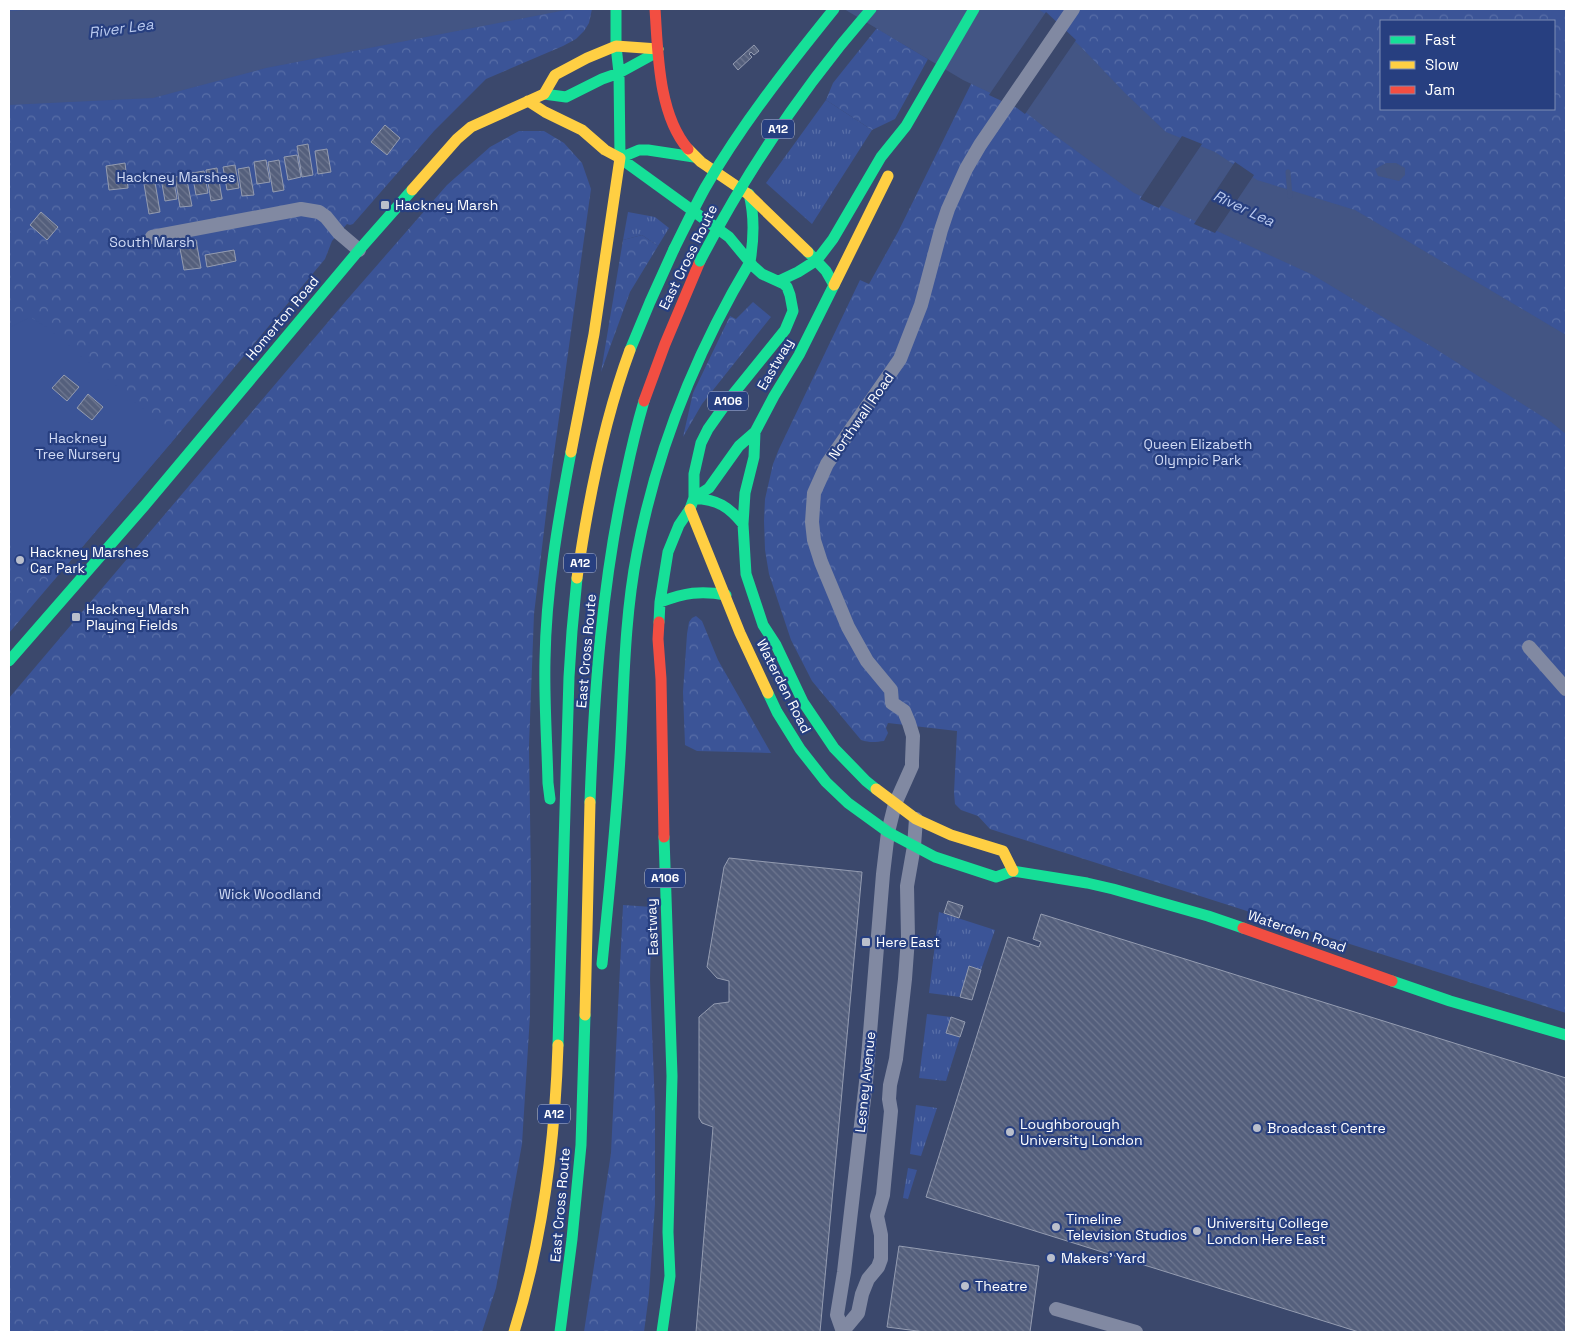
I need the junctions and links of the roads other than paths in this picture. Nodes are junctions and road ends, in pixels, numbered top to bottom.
1 (834, 9) edge
2 (870, 9) edge
3 (974, 9) edge
4 (1073, 9) edge
5 (655, 10) edge
6 (616, 12) edge
7 (616, 46) junction
8 (658, 49) junction
9 (619, 73) junction
10 (544, 94) junction
11 (528, 101) junction
12 (906, 126) junction
13 (694, 157) junction
14 (620, 158) junction
15 (749, 194) junction
16 (152, 237) dead end
17 (359, 250) junction
18 (817, 260) junction
19 (750, 262) junction
20 (779, 281) junction
21 (834, 285) junction
22 (755, 432) junction
23 (692, 504) junction
24 (742, 524) junction
25 (726, 595) junction
26 (660, 602) junction
27 (1529, 647) dead end
28 (9, 661) edge
29 (1566, 689) edge
30 (895, 804) junction
31 (916, 819) junction
32 (888, 832) junction
33 (914, 846) junction
34 (1013, 872) junction
35 (562, 891) junction
36 (601, 971) dead end
37 (596, 998) dead end
38 (1566, 1035) edge
39 (584, 1050) junction
40 (1056, 1309) dead end
41 (843, 1331) edge
42 (514, 1332) edge
43 (560, 1332) edge
44 (662, 1332) edge
45 (1136, 1332) edge

1 - 35 main road, East Cross Route / A12, bridge
2 - 39 main road, East Cross Route / A12, bridge
3 - 12 main road
4 - 30 street, Northwall Road
5 - 8 main road
6 - 7 main road
7 - 8 main road
7 - 9 main road
7 - 10 main road
8 - 9 main road
8 - 13 main road
9 - 10 main road
9 - 14 main road
10 - 11 main road, Homerton Road
11 - 14 main road
11 - 17 main road, Homerton Road
12 - 18 main road
12 - 21 main road, Eastway
13 - 14 main road
13 - 15 main road
14 - 19 main road
14 - 35 main road, A12
15 - 18 main road
15 - 19 main road
16 - 17 street
17 - 28 main road, Homerton Road
18 - 20 main road
18 - 21 main road
19 - 20 main road
19 - 36 main road
20 - 23 main road, Eastway / A106
21 - 22 main road, Eastway / A106
22 - 23 main road, Eastway / A106
22 - 24 main road, Waterden Road
23 - 24 main road
23 - 25 main road, Waterden Road
23 - 26 main road, Eastway / A106
24 - 30 main road, Waterden Road
25 - 26 main road
25 - 32 main road, Waterden Road
26 - 44 main road, Eastway / A106
27 - 29 street
30 - 31 main road, Waterden Road
30 - 32 street, Northwall Road
31 - 33 street
31 - 34 main road, Waterden Road
32 - 33 main road, Waterden Road
32 - 41 street, Lesney Avenue
33 - 34 main road, Waterden Road
33 - 41 street, Lesney Avenue
34 - 38 main road, Waterden Road
35 - 42 main road, East Cross Route / A12
37 - 39 main road, A12
39 - 43 main road, East Cross Route / A12
40 - 45 street

